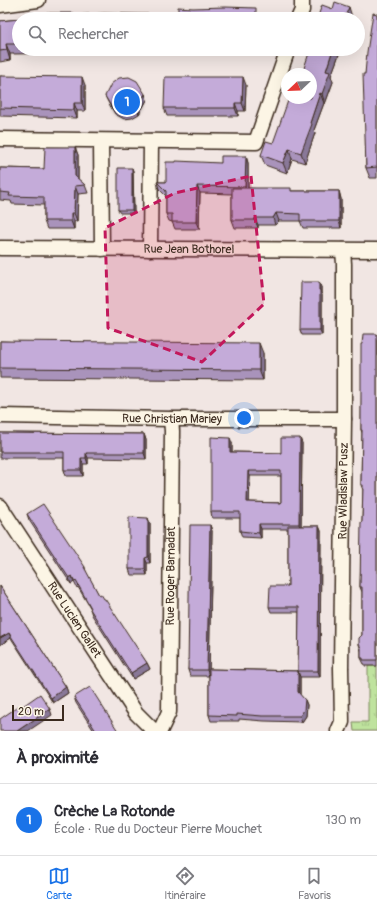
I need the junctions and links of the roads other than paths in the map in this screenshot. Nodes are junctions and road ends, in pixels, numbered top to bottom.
1 (38, 0) edge
2 (302, 0) edge
3 (0, 5) edge
4 (301, 12) edge
5 (286, 56) edge
6 (0, 140) edge
7 (101, 141) junction
8 (151, 141) junction
9 (0, 248) edge
10 (102, 249) junction
11 (150, 249) junction
12 (343, 250) junction
13 (377, 250) edge
14 (0, 416) edge
15 (171, 419) junction
16 (344, 419) junction
17 (0, 506) edge
18 (154, 731) edge
19 (160, 731) edge
20 (338, 731) edge

1 - 3 street
2 - 4 street
5 - 8 street
6 - 7 street
7 - 8 street
7 - 10 street
8 - 11 street
9 - 10 street, Rue Jean Bothorel
10 - 11 street, Rue Jean Bothorel
11 - 12 street, Rue Jean Bothorel
12 - 13 street, Rue Jean Bothorel
12 - 16 street, Rue Wladislaw Pusz
14 - 15 street, Rue Christian Mariey
15 - 16 street, Rue Christian Mariey
15 - 19 street, Rue Roger Barnadat
16 - 20 street, Rue Wladislaw Pusz
17 - 18 street, Rue Lucien Gallet

